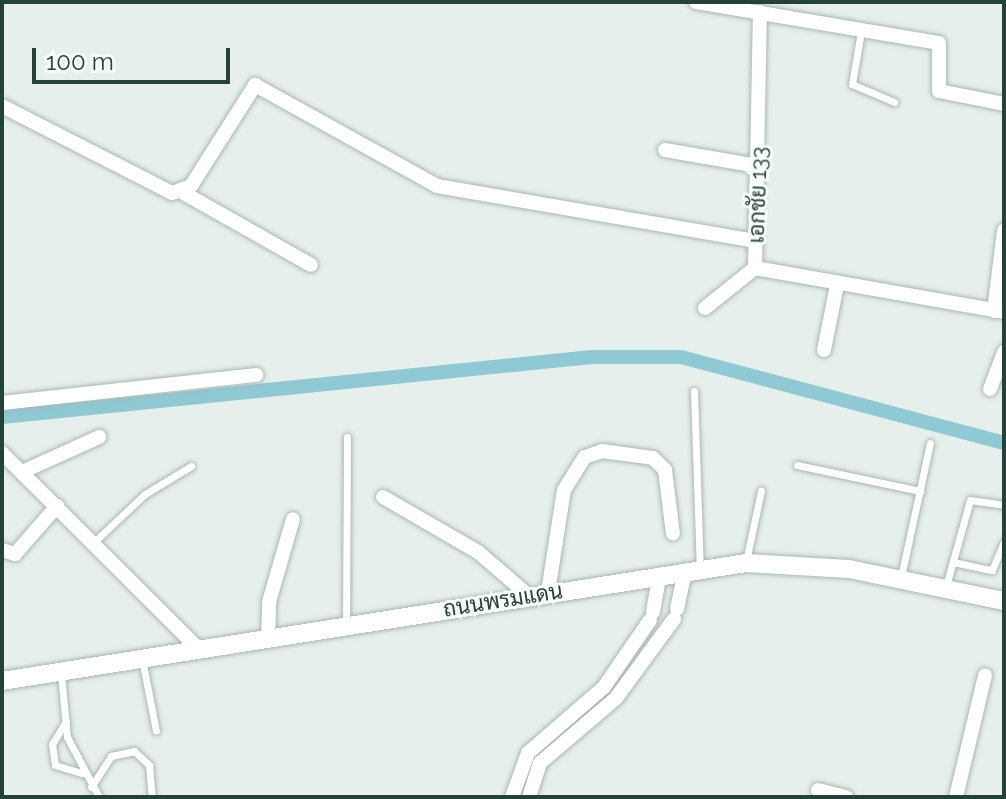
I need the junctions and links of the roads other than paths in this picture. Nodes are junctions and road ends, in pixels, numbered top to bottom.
1 (696, 2) edge
2 (760, 12) junction
3 (861, 29) junction
4 (894, 102) dead end
5 (1004, 104) edge
6 (2, 106) edge
7 (665, 150) dead end
8 (758, 166) junction
9 (182, 192) junction
10 (1004, 231) edge
11 (756, 241) junction
12 (311, 265) dead end
13 (755, 268) junction
14 (837, 285) junction
15 (705, 308) dead end
16 (999, 311) edge
17 (824, 350) dead end
18 (1004, 352) edge
19 (256, 375) dead end
20 (990, 389) dead end
21 (694, 391) dead end
22 (2, 403) edge
23 (99, 437) dead end
24 (347, 437) dead end
25 (930, 443) dead end
26 (2, 453) edge
27 (797, 465) dead end
28 (191, 466) dead end
29 (22, 472) junction
30 (761, 491) dead end
31 (920, 491) junction
32 (383, 497) dead end
33 (1004, 505) edge
34 (57, 506) junction
35 (293, 519) dead end
36 (673, 534) dead end
37 (94, 542) junction
38 (1004, 542) edge
39 (2, 550) edge
40 (953, 562) junction
41 (746, 563) junction
42 (693, 570) junction
43 (659, 577) junction
44 (900, 579) junction
45 (945, 588) junction
46 (548, 592) junction
47 (528, 595) junction
48 (1004, 601) edge
49 (674, 618) junction
50 (650, 619) junction
51 (346, 626) junction
52 (268, 639) junction
53 (199, 649) junction
54 (142, 659) junction
55 (61, 672) junction
56 (985, 675) dead end
57 (2, 681) edge
58 (574, 716) junction
59 (66, 721) junction
60 (586, 727) junction
61 (156, 731) dead end
62 (82, 773) junction
63 (91, 787) junction
64 (818, 790) dead end
65 (99, 797) edge
66 (152, 797) edge
67 (512, 797) edge
68 (529, 797) edge
69 (846, 797) edge
70 (956, 797) edge

1 - 2 street
2 - 3 street
2 - 8 street, เอกชัย 133
3 - 4 lane
3 - 5 street
6 - 9 street
7 - 8 street
8 - 11 street, เอกชัย 133
9 - 11 street
9 - 12 street
10 - 16 street
11 - 13 street, เอกชัย 133
13 - 14 street, เอกชัย 133
13 - 15 street
14 - 16 street, เอกชัย 133
14 - 17 street
18 - 20 street
19 - 22 street
21 - 42 lane
23 - 29 street
24 - 51 lane
25 - 31 lane
26 - 29 street
27 - 31 lane
28 - 37 lane
29 - 34 street
30 - 41 lane
31 - 44 lane
32 - 47 street
33 - 40 lane
34 - 37 street
34 - 39 street
35 - 52 street
36 - 46 street
37 - 53 street
38 - 40 lane
40 - 45 lane
41 - 42 main road, ถนนพรมแดน
41 - 44 main road, ถนนพรมแดน
42 - 43 main road, ถนนพรมแดน
42 - 49 street
43 - 46 main road, ถนนพรมแดน
43 - 50 street
44 - 45 main road, ถนนพรมแดน
45 - 48 main road, ถนนพรมแดน
46 - 47 main road, ถนนพรมแดน
47 - 51 main road, ถนนพรมแดน
49 - 50 street
49 - 60 street
50 - 58 street
51 - 52 main road, ถนนพรมแดน
52 - 53 main road, ถนนพรมแดน
53 - 54 main road, ถนนพรมแดน
54 - 55 main road, ถนนพรมแดน
54 - 61 lane
55 - 57 main road, ถนนพรมแดน
55 - 59 lane
56 - 70 street
58 - 60 street
58 - 67 street
59 - 62 lane
59 - 62 lane
60 - 68 street
62 - 63 lane
63 - 65 lane
63 - 66 lane
64 - 69 street

